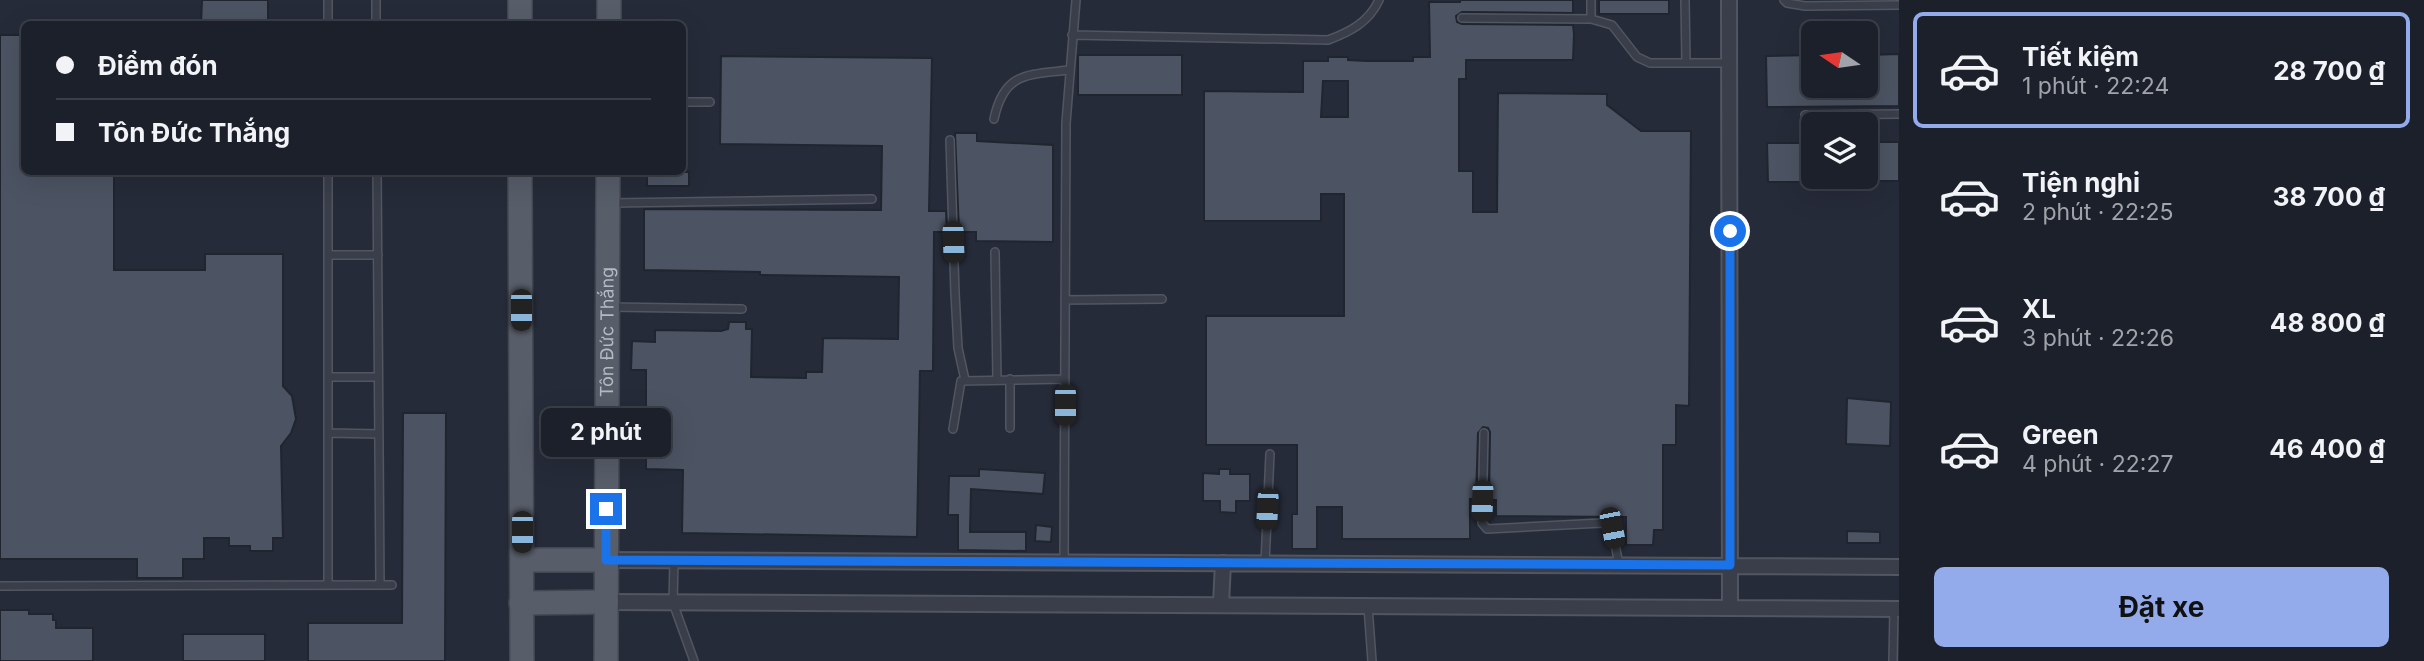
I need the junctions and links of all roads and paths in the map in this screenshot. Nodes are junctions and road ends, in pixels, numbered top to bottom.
1 (328, 0) edge
2 (376, 0) edge
3 (520, 0) edge
4 (609, 0) edge
5 (1076, 0) edge
6 (1380, 0) edge
7 (1591, 0) edge
8 (1685, 0) edge
9 (1729, 0) edge
10 (1784, 0) edge
11 (1899, 5) edge
12 (1462, 18) dead end
13 (1591, 19) junction
14 (328, 21) edge
15 (376, 21) edge
16 (520, 21) edge
17 (609, 21) edge
18 (1072, 35) junction
19 (1686, 63) junction
20 (1729, 63) junction
21 (1069, 70) junction
22 (686, 102) edge
23 (710, 102) dead end
24 (1878, 114) edge
25 (1899, 114) edge
26 (994, 119) dead end
27 (950, 140) dead end
28 (328, 175) edge
29 (377, 175) edge
30 (520, 175) edge
31 (608, 175) edge
32 (872, 199) dead end
33 (608, 203) junction
34 (995, 252) dead end
35 (328, 255) junction
36 (378, 256) junction
37 (1162, 299) dead end
38 (1065, 300) junction
39 (606, 307) junction
40 (742, 309) dead end
41 (328, 377) junction
42 (379, 377) junction
43 (997, 379) junction
44 (1010, 379) junction
45 (1065, 379) junction
46 (965, 380) junction
47 (1010, 428) dead end
48 (953, 429) dead end
49 (328, 433) junction
50 (1484, 433) dead end
51 (379, 434) junction
52 (1270, 454) dead end
53 (522, 560) junction
54 (606, 560) junction
55 (674, 560) junction
56 (1064, 563) junction
57 (1223, 563) junction
58 (1265, 563) junction
59 (1619, 565) junction
60 (1730, 565) junction
61 (1899, 567) edge
62 (392, 584) dead end
63 (328, 585) junction
64 (380, 585) junction
65 (0, 586) edge
66 (606, 602) junction
67 (521, 603) junction
68 (673, 603) junction
69 (1221, 604) junction
70 (1368, 605) junction
71 (1730, 606) junction
72 (1896, 609) edge
73 (522, 661) edge
74 (606, 661) edge
75 (694, 661) edge
76 (1372, 661) edge
77 (1893, 661) edge

1 - 14 lane
2 - 15 lane
3 - 16 main road
4 - 17 main road
5 - 18 lane
6 - 18 lane
7 - 13 lane
8 - 19 lane
9 - 20 street
10 - 11 lane
12 - 13 lane
13 - 19 lane
18 - 21 lane
19 - 20 lane
20 - 60 street
21 - 26 lane
21 - 38 lane
22 - 23 lane
24 - 25 lane
27 - 46 lane
28 - 35 lane
29 - 36 lane
30 - 53 main road
31 - 33 main road, Tôn Đức Thắng
32 - 33 lane
33 - 39 main road, Tôn Đức Thắng
34 - 43 lane
35 - 36 lane
35 - 41 lane
36 - 42 lane
37 - 38 lane
38 - 45 lane
39 - 40 lane
39 - 54 main road, Tôn Đức Thắng
41 - 42 lane
41 - 49 lane
42 - 51 lane
43 - 44 lane
43 - 46 lane
44 - 45 lane
44 - 47 lane
45 - 56 lane
46 - 48 lane
49 - 51 lane
49 - 63 lane
50 - 59 lane
51 - 64 lane
52 - 58 lane
53 - 54 main road
53 - 67 main road
54 - 55 street
54 - 66 main road, Tôn Đức Thắng
55 - 56 street
55 - 68 lane
56 - 57 street
57 - 58 street
57 - 69 street
58 - 59 street
59 - 60 street
60 - 61 street
60 - 71 street
62 - 64 lane
63 - 64 lane
63 - 65 lane
66 - 67 main road
66 - 68 street
66 - 74 main road, Tôn Đức Thắng
67 - 73 main road
68 - 69 street
68 - 75 lane
69 - 70 street
70 - 71 street
70 - 76 lane
71 - 72 street
72 - 77 lane

